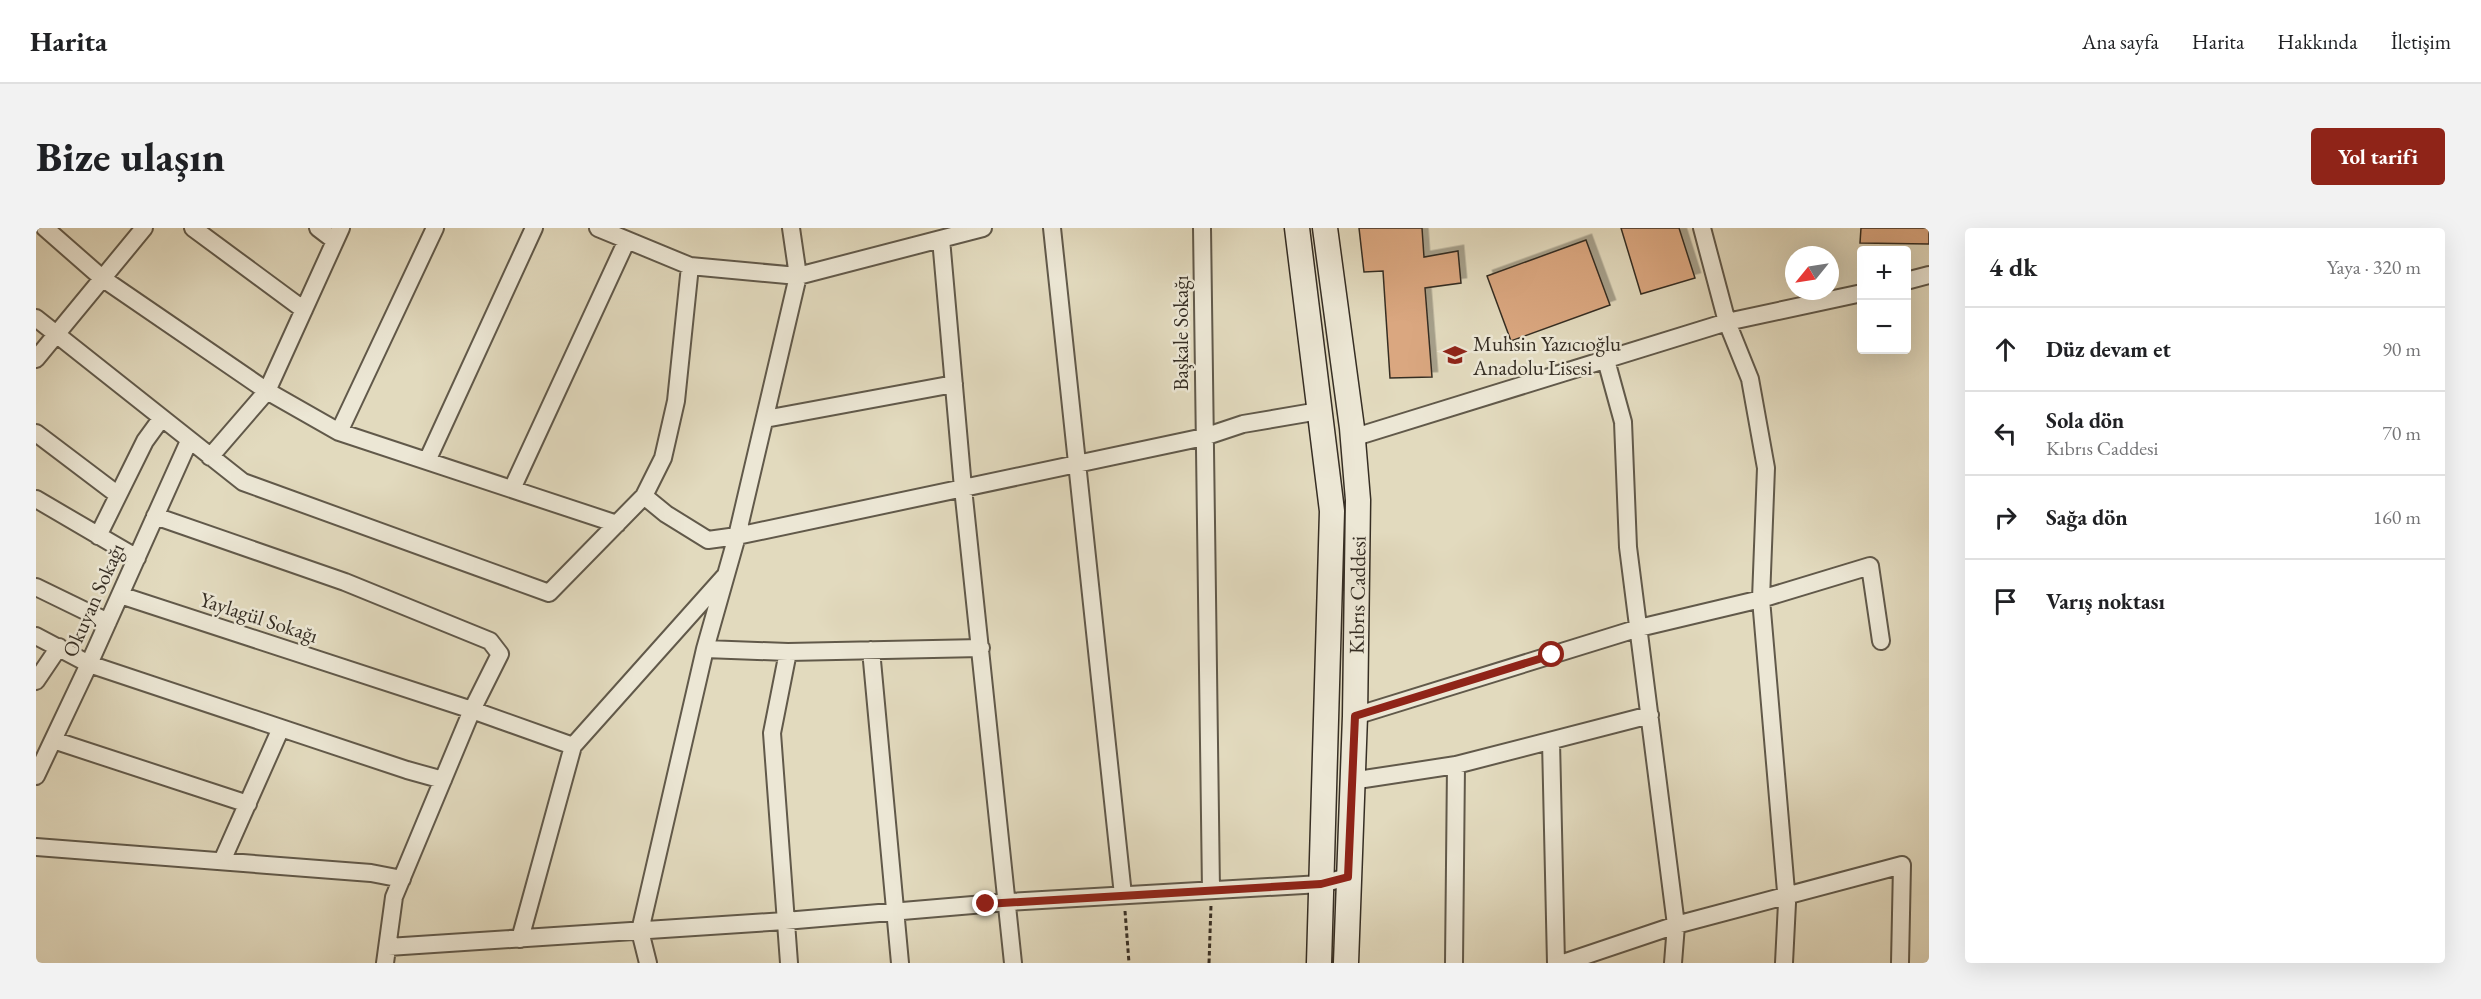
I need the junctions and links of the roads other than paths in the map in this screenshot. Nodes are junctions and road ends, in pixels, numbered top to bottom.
1 (45, 228) edge
2 (144, 228) edge
3 (193, 228) edge
4 (318, 228) edge
5 (435, 228) edge
6 (534, 228) edge
7 (598, 228) edge
8 (791, 228) edge
9 (983, 228) edge
10 (1052, 228) edge
11 (1202, 228) edge
12 (1297, 228) edge
13 (1325, 228) edge
14 (1702, 228) edge
15 (338, 234) edge
16 (941, 239) junction
17 (627, 240) junction
18 (690, 266) junction
19 (1929, 275) edge
20 (798, 276) junction
21 (102, 278) junction
22 (1911, 280) edge
23 (1857, 294) edge
24 (304, 310) junction
25 (36, 318) edge
26 (1727, 322) junction
27 (56, 333) junction
28 (36, 359) edge
29 (1606, 360) junction
30 (954, 384) junction
31 (267, 391) junction
32 (1319, 411) junction
33 (161, 419) junction
34 (765, 419) junction
35 (339, 432) junction
36 (36, 433) edge
37 (1204, 437) junction
38 (1352, 438) junction
39 (189, 441) junction
40 (210, 457) junction
41 (427, 461) junction
42 (1079, 463) junction
43 (963, 488) junction
44 (512, 489) junction
45 (118, 495) junction
46 (644, 496) junction
47 (36, 499) edge
48 (155, 516) junction
49 (616, 524) junction
50 (98, 536) junction
51 (737, 536) junction
52 (136, 558) junction
53 (726, 574) junction
54 (36, 587) edge
55 (120, 595) junction
56 (1761, 599) junction
57 (108, 622) junction
58 (1639, 628) junction
59 (36, 636) edge
60 (1881, 641) dead end
61 (58, 647) junction
62 (981, 648) junction
63 (705, 649) junction
64 (871, 650) junction
65 (788, 652) junction
66 (89, 664) junction
67 (36, 681) edge
68 (472, 710) junction
69 (1355, 716) junction
70 (1650, 716) junction
71 (281, 728) junction
72 (53, 740) junction
73 (1551, 741) junction
74 (573, 746) junction
75 (1456, 765) junction
76 (36, 776) edge
77 (443, 780) junction
78 (1351, 782) junction
79 (248, 804) junction
80 (36, 847) edge
81 (222, 861) junction
82 (1348, 877) junction
83 (402, 879) junction
84 (1321, 884) junction
85 (1211, 890) junction
86 (1786, 894) junction
87 (1124, 895) junction
88 (1008, 902) junction
89 (896, 912) junction
90 (785, 921) junction
91 (1676, 925) junction
92 (640, 931) junction
93 (520, 939) junction
94 (386, 955) edge
95 (648, 963) edge
96 (789, 963) edge
97 (900, 963) edge
98 (1013, 963) edge
99 (1319, 963) edge
100 (1346, 963) edge
101 (1454, 963) edge
102 (1556, 963) edge
103 (1563, 963) edge
104 (1673, 963) edge
105 (1784, 963) edge
106 (1899, 963) edge

1 - 21 street
2 - 21 street
3 - 24 street
4 - 15 street
5 - 35 street
6 - 41 street
7 - 17 street
8 - 20 street
9 - 16 street
10 - 42 street
11 - 37 street, Başkale Sokağı
12 - 32 main road
13 - 38 main road, Kıbrıs Caddesi
14 - 26 street
15 - 24 street
16 - 20 street
16 - 30 street
17 - 18 street
17 - 44 street
18 - 20 street
18 - 46 street
19 - 22 street
20 - 34 street
21 - 27 street
21 - 31 street
23 - 26 street
24 - 31 street
25 - 27 street
26 - 29 street
26 - 56 street
27 - 28 street
27 - 33 street
29 - 38 street
29 - 58 street
30 - 34 street
30 - 43 street
31 - 35 street
31 - 40 street
32 - 37 street
32 - 84 main road
33 - 39 street
33 - 45 street
34 - 51 street
35 - 41 street
36 - 45 street
37 - 42 street
37 - 85 street, Başkale Sokağı
38 - 69 main road, Kıbrıs Caddesi
39 - 40 street
39 - 48 street, Okuyan Sokağı
40 - 49 street
41 - 44 street
42 - 43 street
42 - 87 street
43 - 51 street
43 - 62 street
44 - 49 street
45 - 50 street
46 - 49 street
46 - 51 street
47 - 50 street
48 - 52 street, Okuyan Sokağı
48 - 68 street
50 - 52 street
51 - 53 street
52 - 55 street, Okuyan Sokağı
53 - 63 street
53 - 74 street
54 - 57 street
55 - 57 street, Okuyan Sokağı
55 - 68 street, Yaylagül Sokağı
56 - 58 street
56 - 60 street
56 - 86 street
57 - 66 street, Okuyan Sokağı
58 - 69 street
58 - 70 street
59 - 61 street
61 - 66 street
61 - 67 street
62 - 64 street
62 - 88 street
63 - 65 street
63 - 92 street
64 - 65 street
64 - 89 street
65 - 90 street
66 - 71 street
66 - 72 street, Okuyan Sokağı
68 - 74 street, Yaylagül Sokağı
68 - 77 street
69 - 78 main road, Kıbrıs Caddesi
70 - 73 street
70 - 91 street
71 - 77 street
71 - 79 street
72 - 76 street, Okuyan Sokağı
72 - 79 street
73 - 75 street
73 - 102 street
74 - 93 street
75 - 78 street
75 - 101 street
77 - 83 street
78 - 82 main road, Kıbrıs Caddesi
79 - 81 street
80 - 81 street
81 - 83 street
82 - 84 street
82 - 100 main road, Kıbrıs Caddesi
83 - 94 street
84 - 85 street
84 - 99 main road
85 - 87 street
86 - 91 street
86 - 105 street
86 - 106 street
87 - 88 street
88 - 89 street
88 - 98 street
89 - 90 street
89 - 97 street
90 - 92 street
90 - 96 street
91 - 103 street
91 - 104 street
92 - 93 street
92 - 95 street
93 - 94 street

